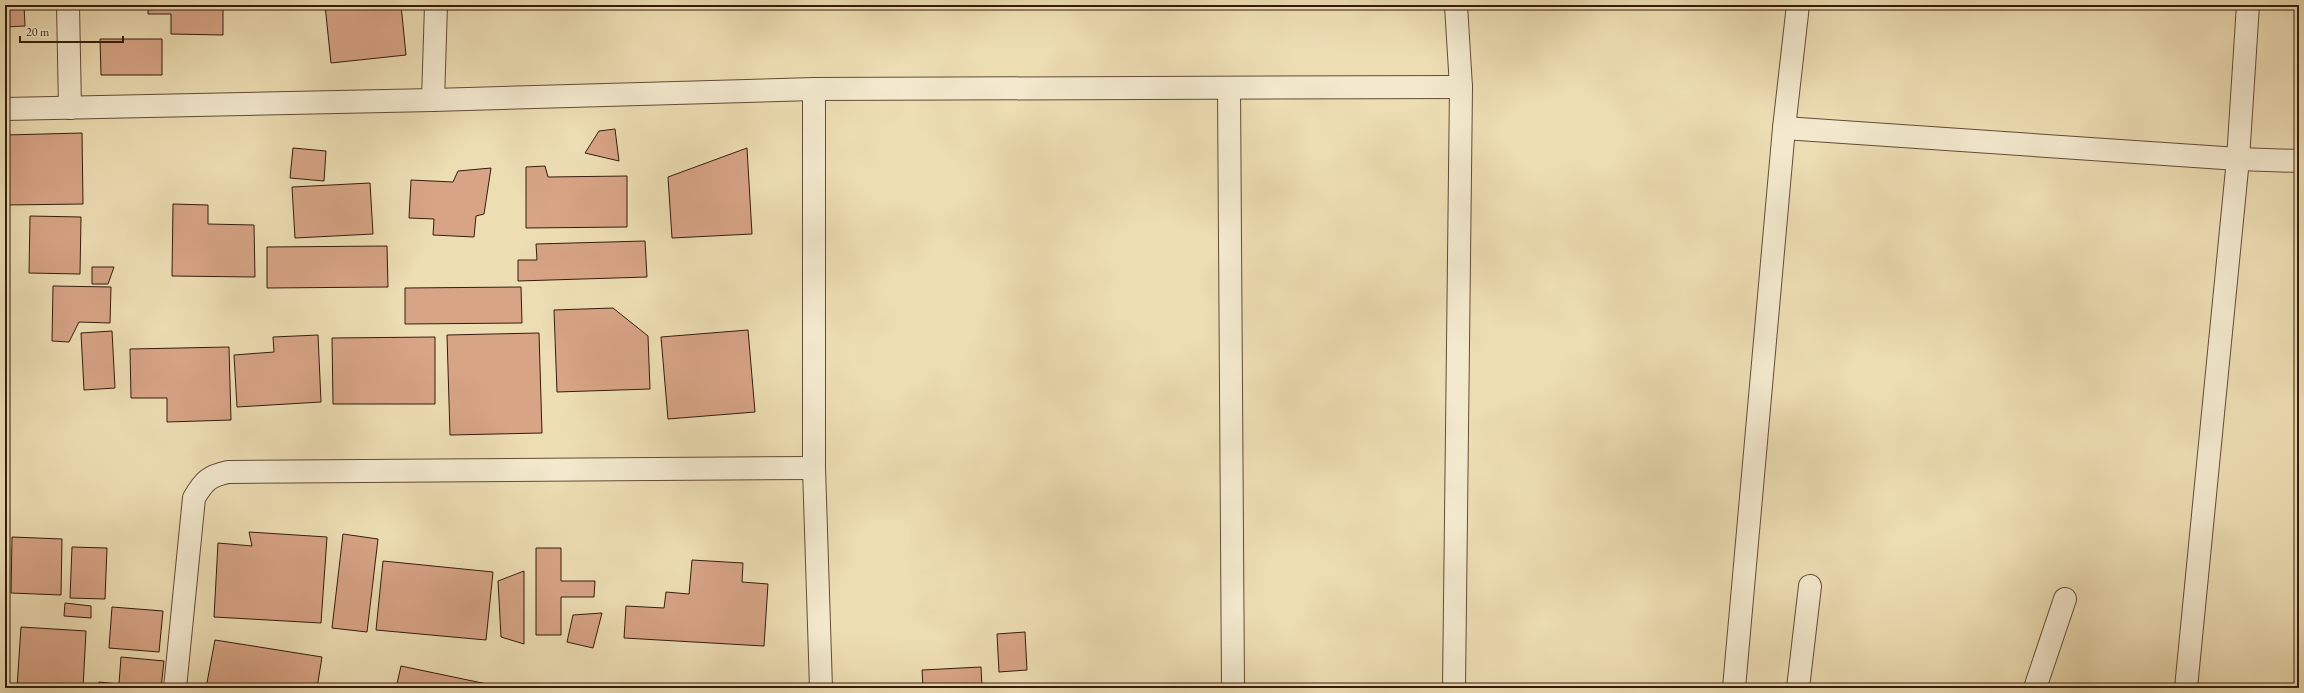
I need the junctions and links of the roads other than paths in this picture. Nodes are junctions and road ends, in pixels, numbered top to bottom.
1 (68, 5) edge
2 (436, 5) edge
3 (1456, 5) edge
4 (1798, 5) edge
5 (2248, 5) edge
6 (1461, 87) junction
7 (814, 88) junction
8 (1229, 88) junction
9 (434, 100) junction
10 (70, 108) junction
11 (5, 109) edge
12 (1784, 128) junction
13 (2238, 159) junction
14 (2299, 161) edge
15 (814, 468) junction
16 (1810, 586) dead end
17 (2065, 599) dead end
18 (175, 688) edge
19 (821, 688) edge
20 (1233, 688) edge
21 (1454, 688) edge
22 (1734, 688) edge
23 (1798, 688) edge
24 (2035, 688) edge
25 (2186, 688) edge

1 - 10 street
2 - 9 street
3 - 6 street
4 - 12 street
5 - 13 street
6 - 8 street
6 - 21 street
7 - 8 street
7 - 9 street
7 - 15 street
8 - 20 street
9 - 10 street
10 - 11 street
12 - 13 street
12 - 22 street
13 - 14 street
13 - 25 street
15 - 18 street
15 - 19 street
16 - 23 street
17 - 24 street

